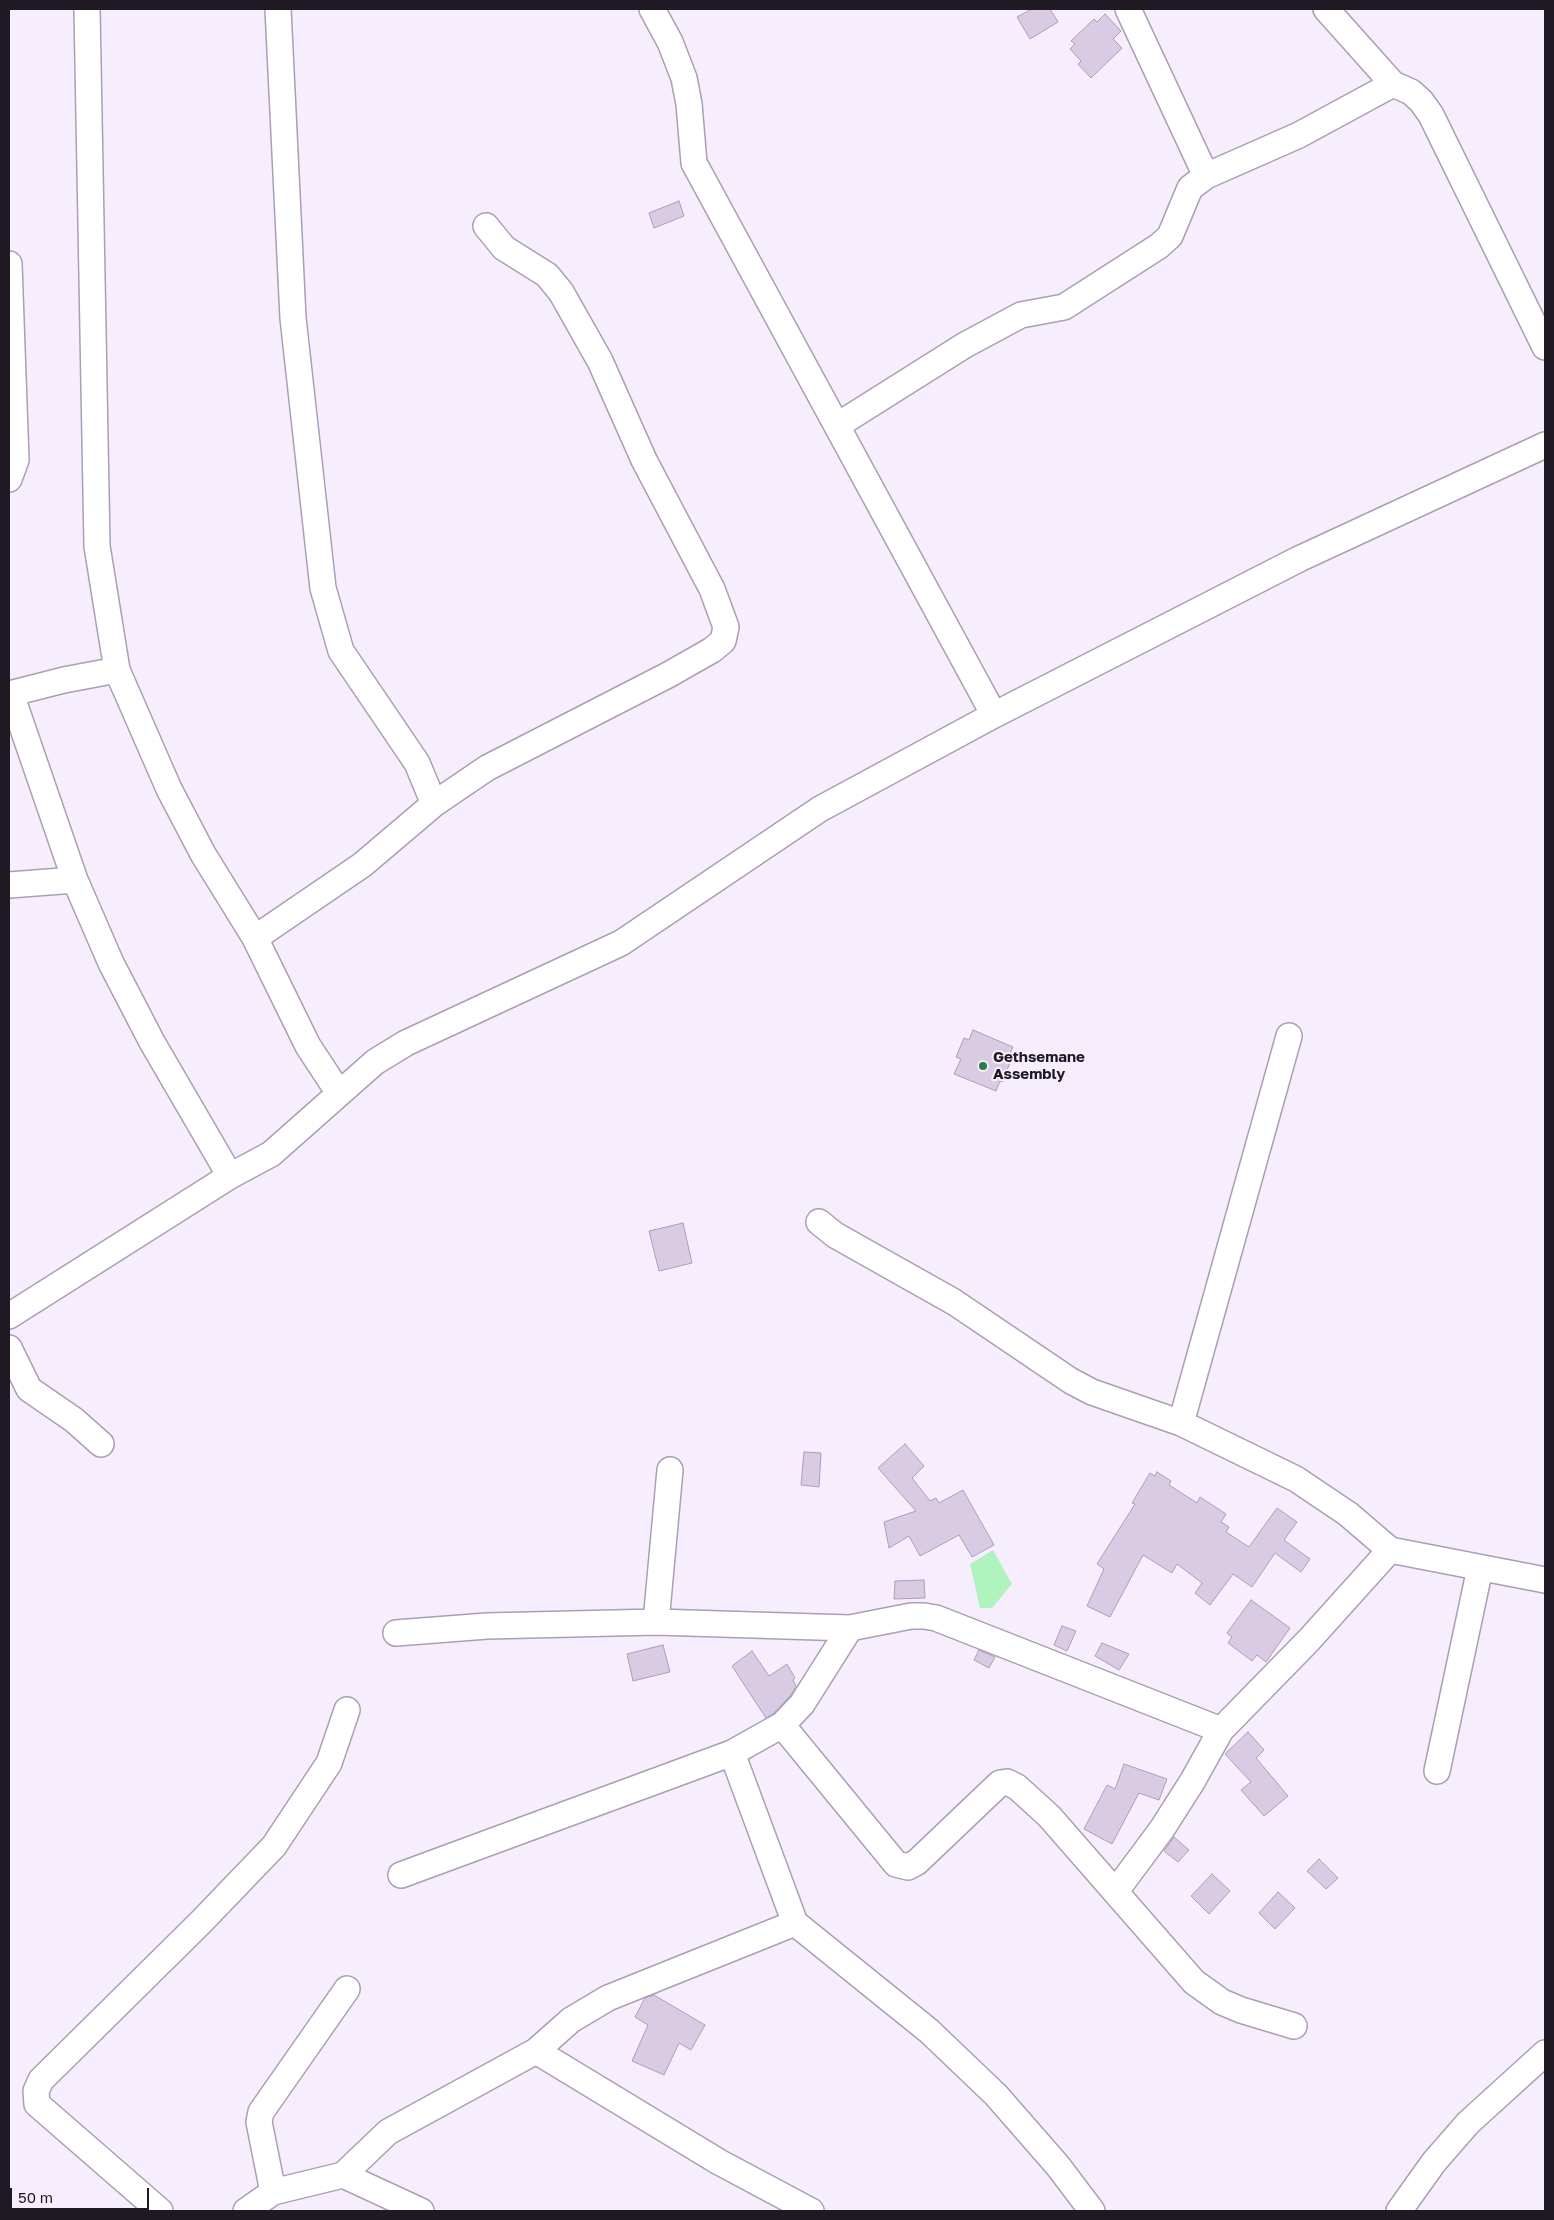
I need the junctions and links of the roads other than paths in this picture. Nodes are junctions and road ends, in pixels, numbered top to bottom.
1 (87, 9) edge
2 (278, 9) edge
3 (652, 9) edge
4 (1128, 9) edge
5 (1326, 9) edge
6 (1393, 84) junction
7 (1206, 176) junction
8 (486, 226) dead end
9 (9, 264) edge
10 (1545, 347) edge
11 (838, 425) junction
12 (1545, 445) edge
13 (9, 479) edge
14 (117, 670) junction
15 (10, 694) edge
16 (994, 715) junction
17 (434, 804) junction
18 (74, 880) junction
19 (9, 885) edge
20 (255, 938) junction
21 (1289, 1036) dead end
22 (338, 1093) junction
23 (230, 1176) junction
24 (819, 1222) dead end
25 (9, 1316) edge
26 (9, 1348) edge
27 (1181, 1423) junction
28 (101, 1444) dead end
29 (670, 1470) dead end
30 (1390, 1550) junction
31 (1480, 1568) junction
32 (1545, 1580) edge
33 (656, 1622) junction
34 (850, 1628) junction
35 (396, 1633) dead end
36 (347, 1710) dead end
37 (782, 1725) junction
38 (1221, 1730) junction
39 (732, 1753) junction
40 (1437, 1771) dead end
41 (401, 1875) dead end
42 (1116, 1891) junction
43 (795, 1923) junction
44 (347, 1989) dead end
45 (1294, 2026) dead end
46 (536, 2052) junction
47 (1545, 2053) edge
48 (343, 2175) junction
49 (273, 2192) junction
50 (160, 2211) edge
51 (246, 2211) edge
52 (420, 2211) edge
53 (812, 2211) edge
54 (1092, 2211) edge
55 (1399, 2211) edge

1 - 14 street
2 - 17 street
3 - 11 street
4 - 7 street
5 - 6 street
6 - 7 street
6 - 10 street
7 - 11 street
8 - 17 street
9 - 13 street
11 - 16 street
12 - 16 street
14 - 15 street
14 - 20 street
15 - 18 street
16 - 22 street
17 - 20 street
18 - 19 street
18 - 23 street
20 - 22 street
21 - 27 street
22 - 23 street
23 - 25 street
24 - 27 street
26 - 28 street
27 - 30 street
29 - 33 street
30 - 31 street
30 - 38 street
31 - 32 street
31 - 40 street
33 - 34 street
33 - 35 street
34 - 37 street
34 - 38 street
36 - 50 street
37 - 39 street
37 - 42 street
38 - 42 street
39 - 41 street
39 - 43 street
42 - 45 street
43 - 46 street
43 - 54 street
44 - 49 street
46 - 48 street
46 - 53 street
47 - 55 street
48 - 49 street
48 - 52 street
49 - 51 street

